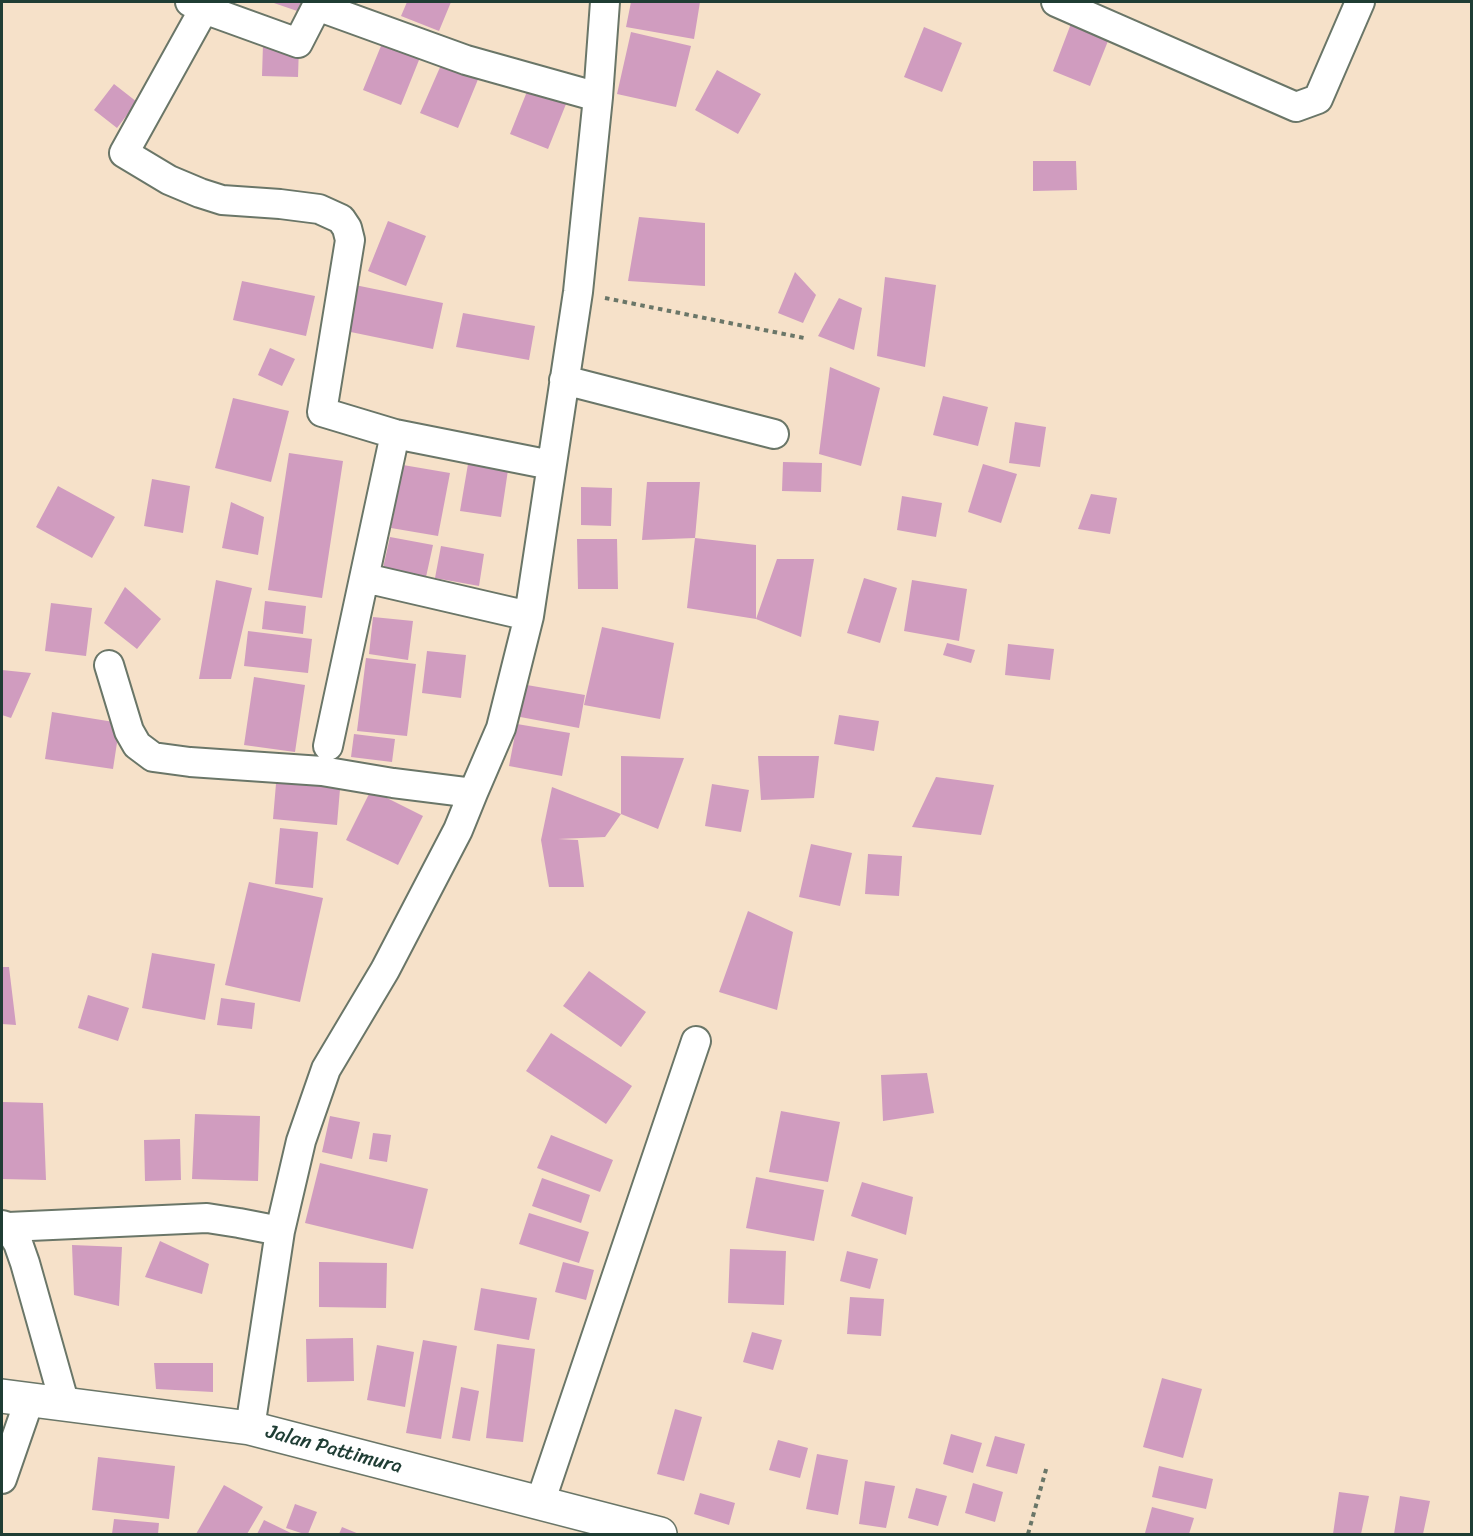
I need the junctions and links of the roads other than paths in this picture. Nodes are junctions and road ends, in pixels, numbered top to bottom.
1 (605, 2) edge
2 (1056, 2) edge
3 (1360, 2) edge
4 (197, 5) edge
5 (598, 97) junction
6 (564, 380) junction
7 (395, 434) junction
8 (774, 434) dead end
9 (551, 465) junction
10 (365, 578) junction
11 (529, 616) junction
12 (109, 665) dead end
13 (328, 746) dead end
14 (473, 793) junction
15 (696, 1041) dead end
16 (5, 1226) edge
17 (280, 1231) junction
18 (15, 1399) edge
19 (65, 1405) junction
20 (250, 1428) junction
21 (2, 1479) edge
22 (540, 1503) junction
23 (660, 1534) edge

1 - 5 street
2 - 3 street
4 - 5 street
4 - 7 street
5 - 6 street
6 - 8 street
6 - 9 street
7 - 9 street
7 - 10 street
9 - 11 street
10 - 11 street
10 - 13 street
11 - 14 street
12 - 14 street
14 - 17 street
15 - 22 street
16 - 17 street
16 - 19 street
17 - 20 street
18 - 19 highway, Jalan Pattimura
18 - 21 street
19 - 20 highway, Jalan Pattimura
20 - 22 highway, Jalan Pattimura
22 - 23 highway, Jalan Pattimura

